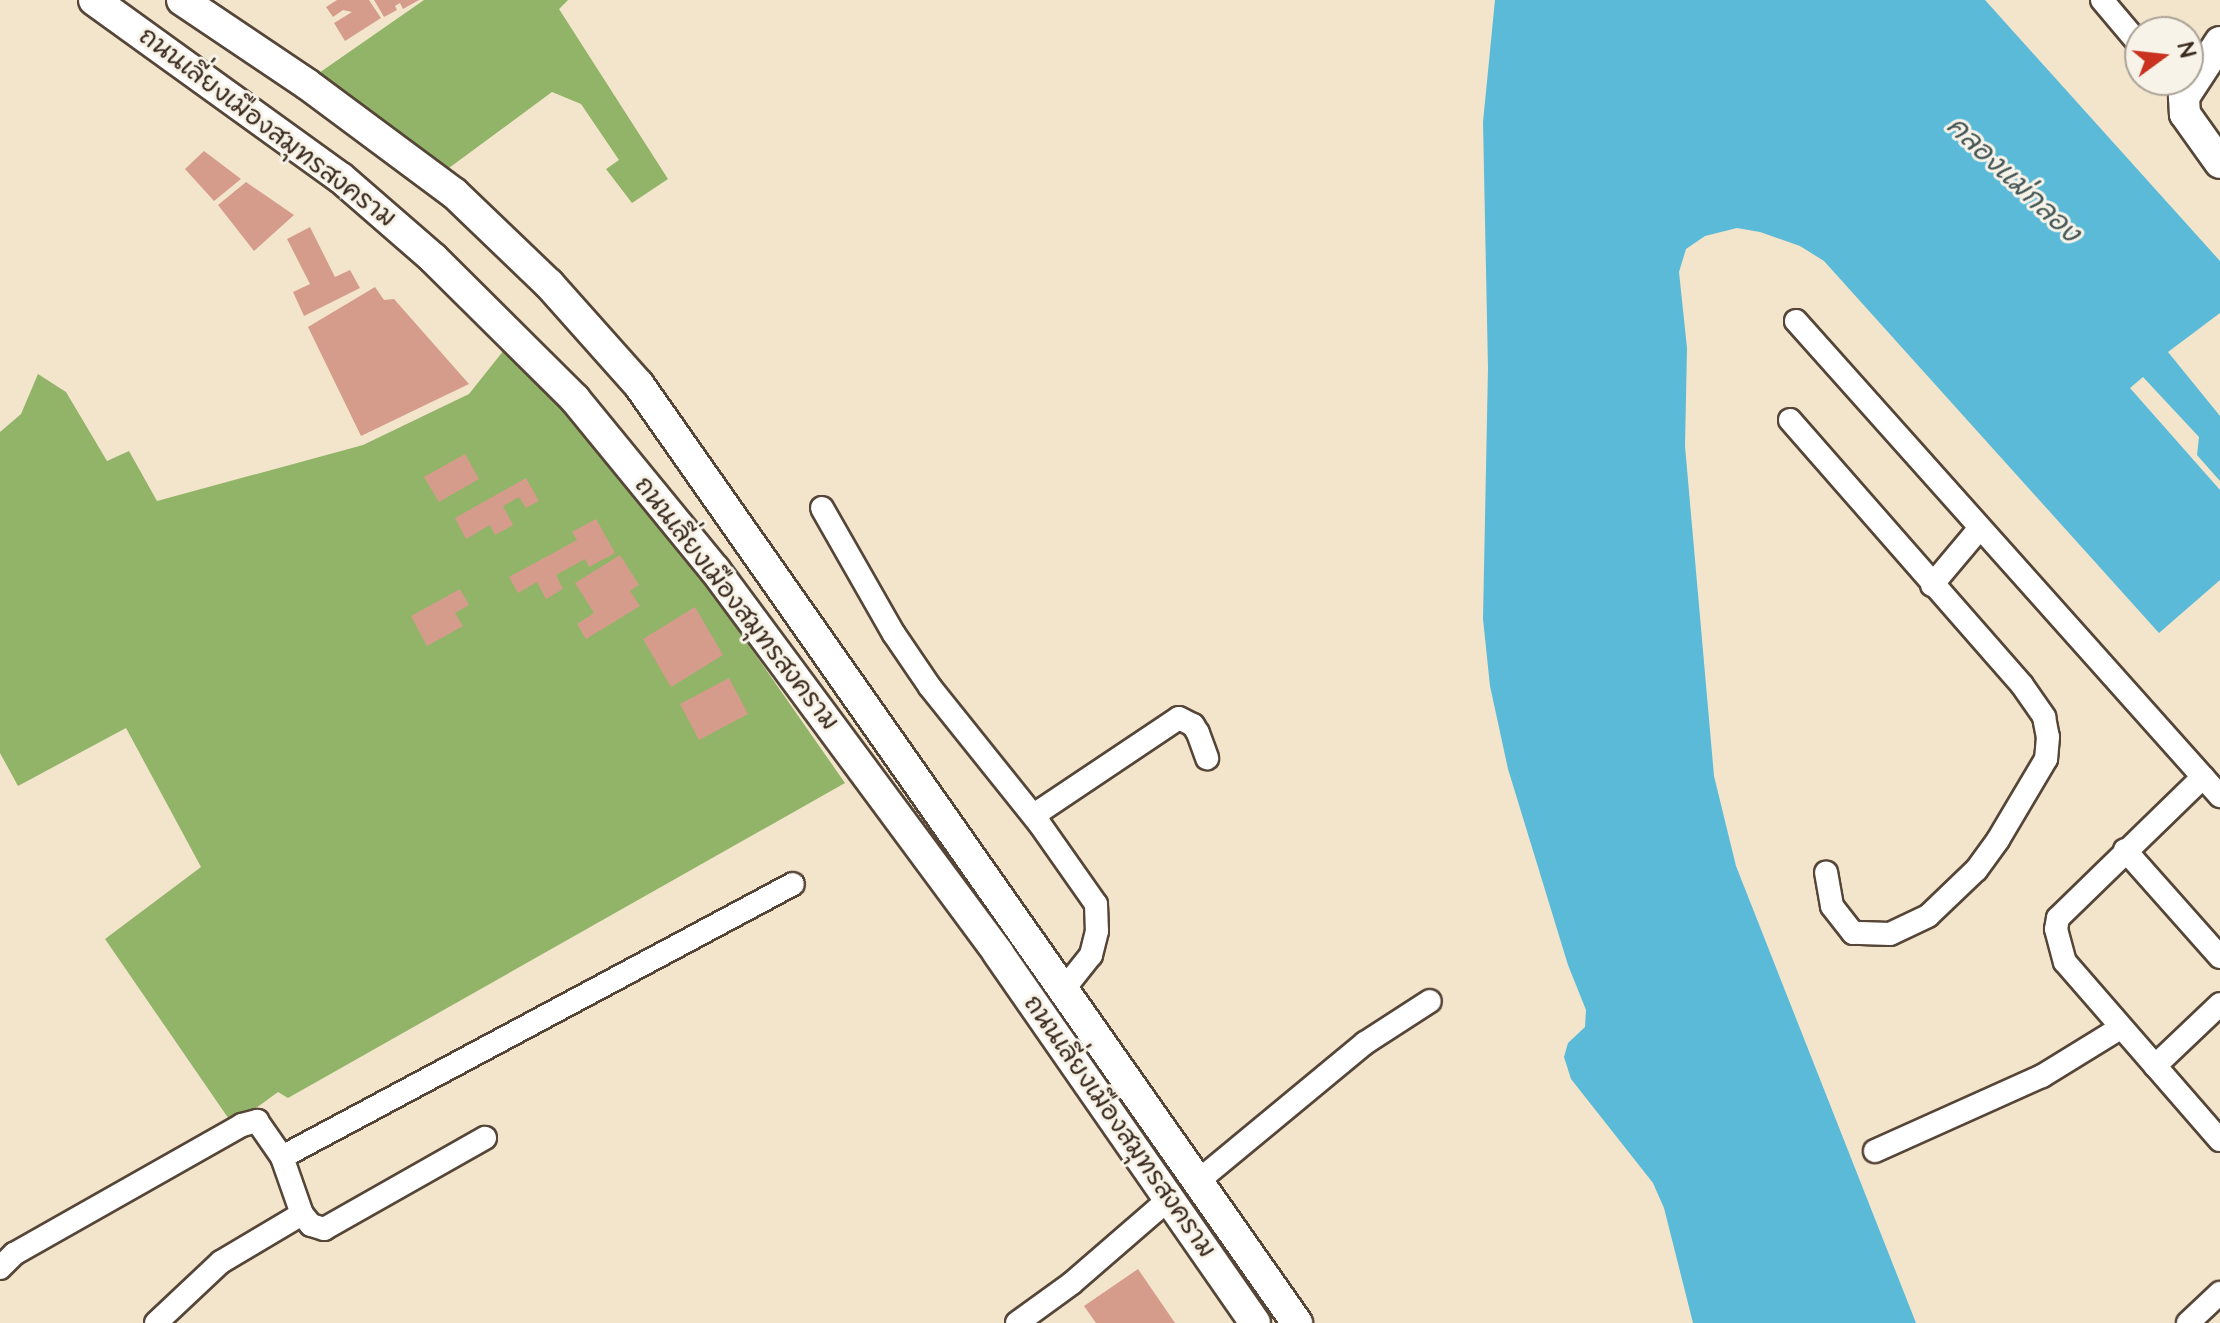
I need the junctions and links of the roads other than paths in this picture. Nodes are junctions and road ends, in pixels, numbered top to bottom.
1 (94, 0) edge
2 (182, 0) edge
3 (2102, 0) edge
4 (2124, 26) edge
5 (2220, 42) edge
6 (2204, 59) edge
7 (2179, 96) edge
8 (2220, 163) edge
9 (1796, 321) dead end
10 (1790, 420) dead end
11 (822, 508) dead end
12 (1979, 529) junction
13 (1932, 585) junction
14 (1207, 758) dead end
15 (2203, 777) junction
16 (2220, 796) edge
17 (1034, 815) junction
18 (2125, 850) junction
19 (1826, 873) dead end
20 (793, 884) dead end
21 (2220, 957) edge
22 (1064, 989) junction
23 (1430, 1001) dead end
24 (2220, 1004) edge
25 (2120, 1028) junction
26 (2155, 1066) junction
27 (485, 1138) dead end
28 (2220, 1140) edge
29 (1875, 1151) dead end
30 (282, 1157) junction
31 (1197, 1182) junction
32 (1169, 1199) junction
33 (302, 1214) junction
34 (0, 1268) edge
35 (2220, 1293) edge
36 (156, 1323) edge
37 (1017, 1323) edge
38 (1255, 1323) edge
39 (1297, 1323) edge
40 (2188, 1323) edge

1 - 32 main road, ถนนเลี่ยงเมืองสมุทรสงคราม
2 - 22 main road, ถนนเลี่ยงเมืองสมุทรสงคราม
3 - 4 street
5 - 6 main road
7 - 8 main road
9 - 12 street
10 - 13 street
11 - 17 street
12 - 13 street
12 - 15 street
13 - 19 street
14 - 17 street
15 - 16 street
15 - 18 street
17 - 22 street
18 - 21 street
18 - 25 street
20 - 30 street
22 - 31 main road, ถนนเลี่ยงเมืองสมุทรสงคราม
23 - 31 street
24 - 26 street
25 - 26 street
25 - 29 street
26 - 28 street
27 - 33 street
30 - 33 street
30 - 34 street
31 - 39 main road, ถนนเลี่ยงเมืองสมุทรสงคราม
32 - 37 street
32 - 38 main road, ถนนเลี่ยงเมืองสมุทรสงคราม
33 - 36 street
35 - 40 street

